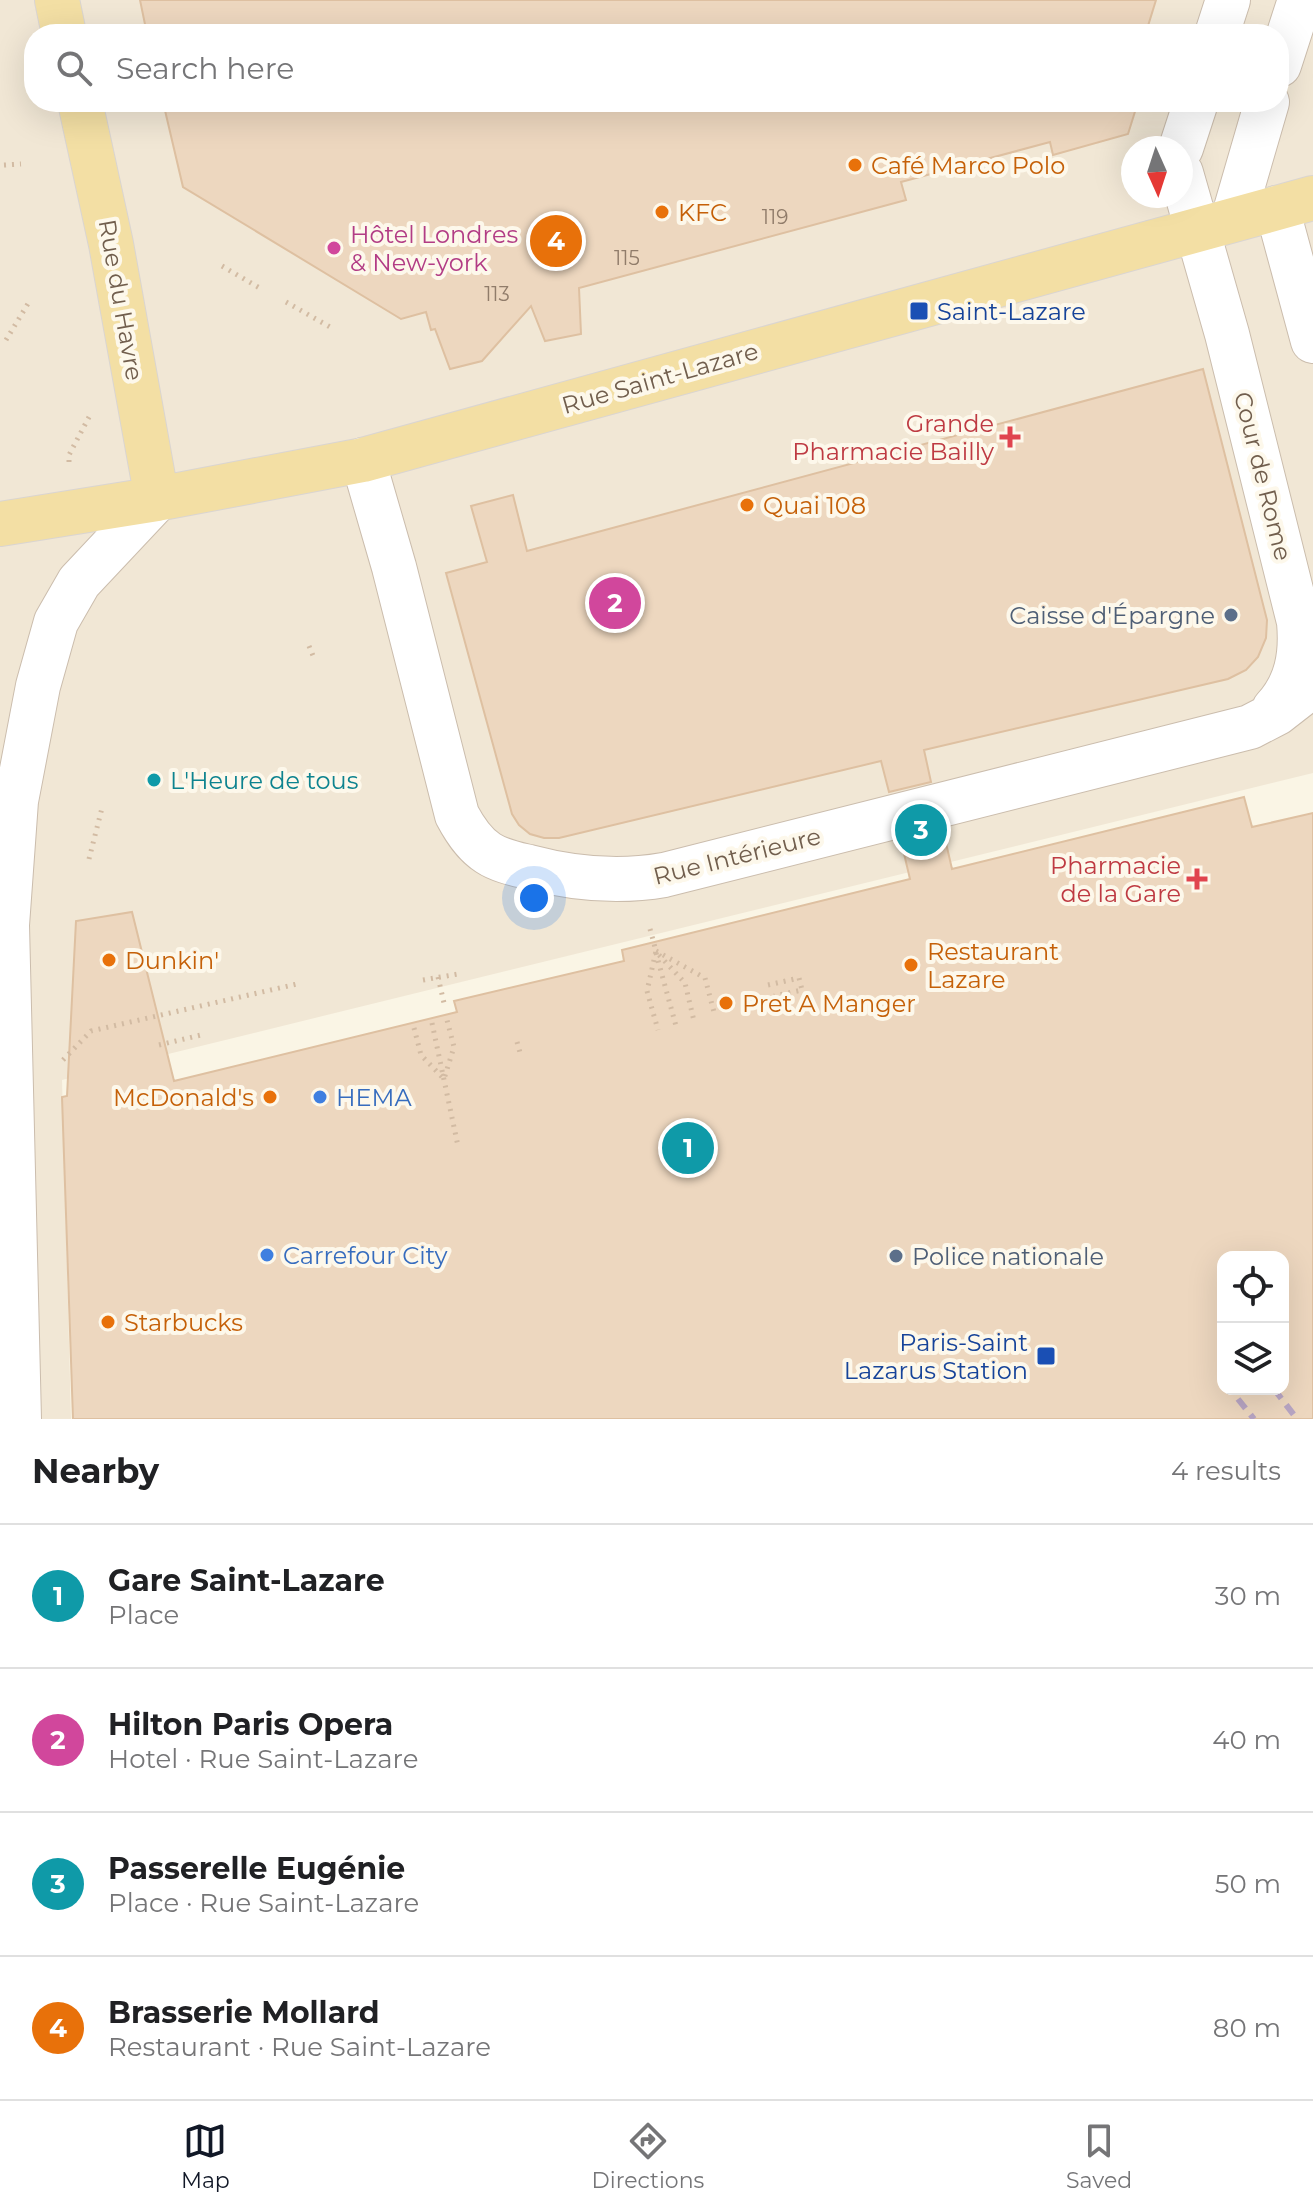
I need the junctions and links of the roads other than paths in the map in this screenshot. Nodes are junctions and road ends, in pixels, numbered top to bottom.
1 (57, 0) edge
2 (1228, 0) edge
3 (1300, 0) edge
4 (62, 24) edge
5 (1220, 24) edge
6 (1289, 34) edge
7 (82, 112) edge
8 (1193, 112) edge
9 (1263, 112) edge
10 (1185, 136) edge
11 (1193, 190) edge
12 (1295, 203) edge
13 (1216, 224) junction
14 (1313, 341) edge
15 (363, 460) junction
16 (157, 499) junction
17 (0, 524) edge
18 (1313, 685) edge
19 (1250, 727) junction
20 (19, 1419) edge

1 - 4 main road
2 - 5 street
3 - 6 street
7 - 16 main road, Rue du Havre
8 - 10 street
9 - 13 street
11 - 13 street, Cour de Rome
12 - 13 main road, Rue Saint-Lazare
12 - 14 street
13 - 15 main road, Rue Saint-Lazare
13 - 19 street, Cour de Rome
15 - 16 main road, Rue Saint-Lazare
15 - 19 street, Rue Intérieure
16 - 17 main road, Rue Saint-Lazare
16 - 20 street
18 - 19 street

